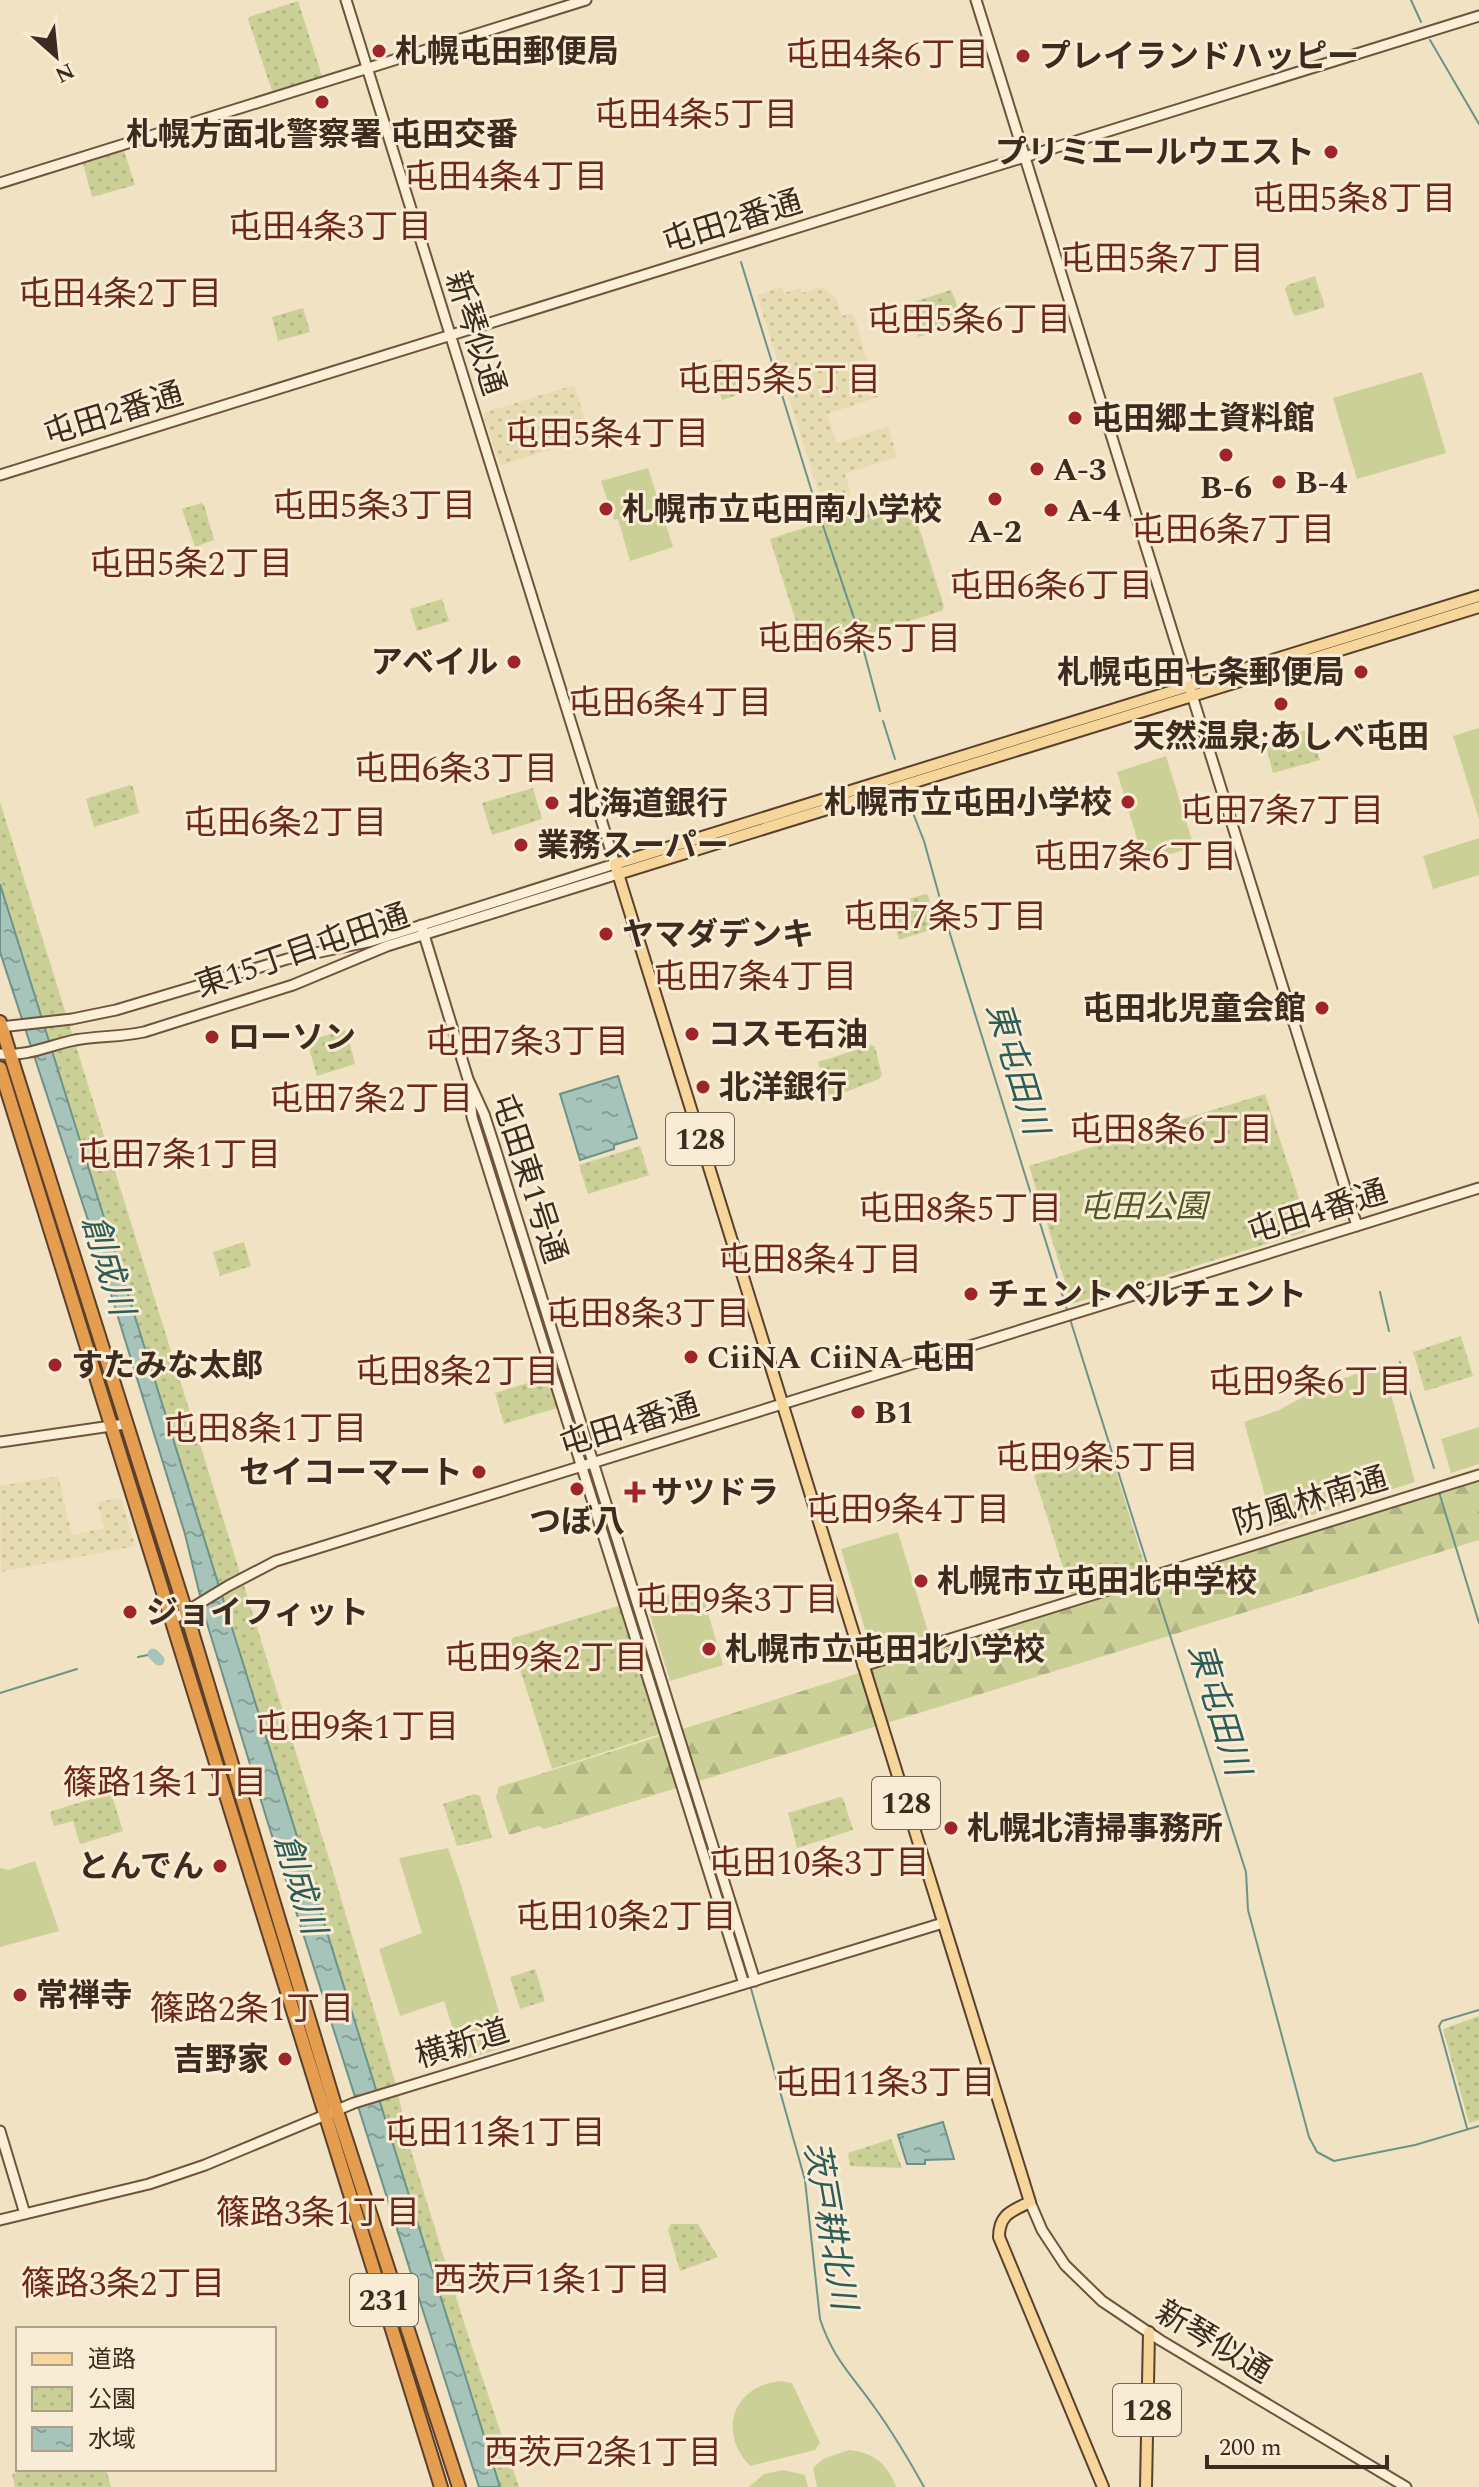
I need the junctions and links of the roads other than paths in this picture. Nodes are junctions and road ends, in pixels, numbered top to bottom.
1 (346, 0) edge
2 (586, 0) edge
3 (976, 0) edge
4 (1479, 16) edge
5 (366, 69) junction
6 (1024, 157) junction
7 (0, 183) edge
8 (449, 336) junction
9 (0, 475) edge
10 (1479, 596) edge
11 (1479, 607) edge
12 (1191, 691) junction
13 (616, 869) junction
14 (422, 930) junction
15 (1, 1026) edge
16 (5, 1054) edge
17 (0, 1068) edge
18 (1479, 1188) edge
19 (1357, 1226) junction
20 (781, 1404) junction
21 (125, 1424) junction
22 (112, 1427) junction
23 (0, 1442) edge
24 (587, 1464) junction
25 (1479, 1475) edge
26 (186, 1612) junction
27 (172, 1620) junction
28 (863, 1666) junction
29 (943, 1923) junction
30 (750, 1983) junction
31 (331, 2111) junction
32 (0, 2131) edge
33 (1030, 2202) junction
34 (25, 2214) junction
35 (0, 2220) edge
36 (1149, 2332) junction
37 (426, 2382) junction
38 (410, 2387) junction
39 (441, 2487) edge
40 (459, 2487) edge
41 (1103, 2487) edge
42 (1146, 2487) edge
43 (1406, 2487) edge

1 - 5 street, 新琴似通
2 - 5 street
3 - 6 street
4 - 6 street, 屯田2番通
5 - 7 street
5 - 8 street, 新琴似通
6 - 8 street, 屯田2番通
6 - 12 street
8 - 9 street, 屯田2番通
8 - 13 street, 新琴似通
10 - 12 main road
11 - 12 main road
12 - 13 main road
12 - 13 main road
12 - 19 street
13 - 14 street, 東15丁目屯田通
13 - 20 main road, 128
14 - 15 street, 東15丁目屯田通
14 - 16 street, 東15丁目屯田通
14 - 24 street, 屯田東1号通
15 - 16 highway, 231
16 - 21 highway, 231
17 - 22 highway, 231
18 - 19 street, 屯田4番通
19 - 20 street, 屯田4番通
20 - 24 street, 屯田4番通
20 - 28 main road, 128
21 - 22 street
21 - 26 highway, 231
22 - 23 street
22 - 27 highway, 231
24 - 26 street, 屯田4番通
24 - 30 street, 屯田東1号通
25 - 28 street, 防風林南通
26 - 27 street, 屯田4番通
26 - 31 highway, 231
27 - 31 highway, 231
28 - 29 main road, 128
29 - 30 street, 横新道
29 - 33 main road, 128
30 - 31 street, 横新道
31 - 34 street, 横新道
31 - 37 highway, 231
31 - 38 highway, 231
32 - 34 street
33 - 36 street, 新琴似通
33 - 41 main road, 128
34 - 35 street, 横新道
36 - 42 main road, 128
36 - 43 street, 新琴似通
37 - 38 highway
37 - 40 highway, 231
38 - 39 highway, 231

